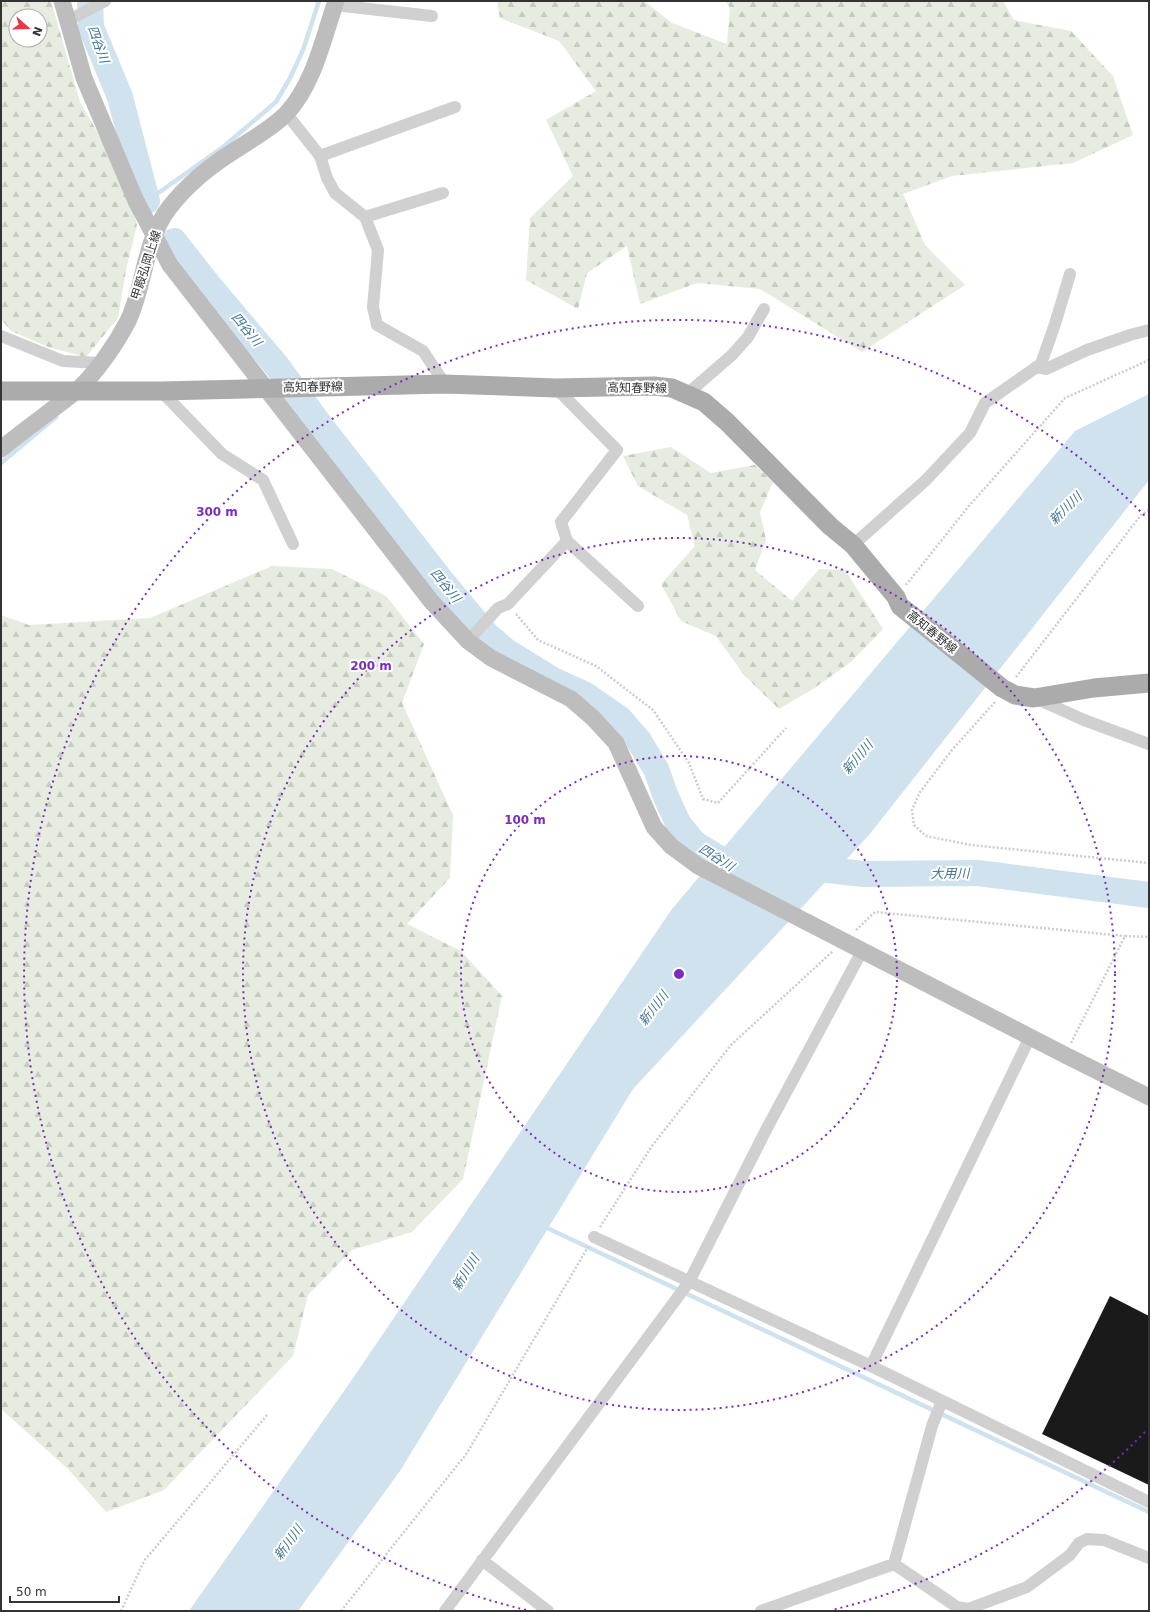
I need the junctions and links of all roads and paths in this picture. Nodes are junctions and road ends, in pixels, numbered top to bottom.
1 (62, 1) edge
2 (103, 2) edge
3 (335, 3) edge
4 (432, 16) dead end
5 (73, 17) junction
6 (456, 107) dead end
7 (286, 113) junction
8 (320, 156) junction
9 (443, 193) dead end
10 (365, 217) junction
11 (153, 234) junction
12 (1070, 274) dead end
13 (764, 309) dead end
14 (1149, 330) edge
15 (1, 336) edge
16 (1149, 360) edge
17 (100, 363) junction
18 (1036, 367) junction
19 (445, 384) junction
20 (274, 387) junction
21 (556, 388) junction
22 (1, 391) edge
23 (76, 391) junction
24 (161, 391) junction
25 (687, 394) junction
26 (1, 449) edge
27 (1149, 510) edge
28 (567, 541) junction
29 (293, 544) dead end
30 (853, 545) junction
31 (898, 601) junction
32 (503, 606) junction
33 (638, 606) dead end
34 (473, 636) junction
35 (1149, 683) edge
36 (1004, 689) junction
37 (1034, 698) junction
38 (786, 728) dead end
39 (1149, 744) edge
40 (1149, 863) edge
41 (1125, 936) junction
42 (1149, 937) edge
43 (844, 941) junction
44 (862, 950) junction
45 (1030, 1037) junction
46 (1065, 1056) junction
47 (1149, 1097) edge
48 (594, 1237) joint
49 (585, 1252) dead end
50 (689, 1282) junction
51 (871, 1366) junction
52 (942, 1401) junction
53 (267, 1415) dead end
54 (1149, 1502) edge
55 (1149, 1558) edge
56 (482, 1560) junction
57 (894, 1564) junction
58 (967, 1610) edge
59 (121, 1611) edge
60 (341, 1611) edge
61 (445, 1611) edge
62 (548, 1611) edge
63 (761, 1611) edge

1 - 5 street
2 - 5 street
3 - 4 street
3 - 7 street, 甲殿弘岡上線
5 - 11 street
6 - 8 street
7 - 8 street
7 - 11 street, 甲殿弘岡上線
8 - 10 street
9 - 10 street
10 - 19 street
11 - 17 street, 甲殿弘岡上線
11 - 20 street
12 - 18 street
13 - 25 street
14 - 18 street
15 - 17 street
16 - 31 path
17 - 23 street, 甲殿弘岡上線
18 - 30 street
19 - 20 main road, 高知春野線
19 - 21 main road, 高知春野線
20 - 24 main road, 高知春野線
20 - 34 street
21 - 25 main road, 高知春野線
21 - 28 street
22 - 23 main road, 高知春野線
23 - 24 main road, 高知春野線
23 - 26 street, 甲殿弘岡上線
24 - 29 street
25 - 30 main road, 高知春野線
27 - 36 path
28 - 32 street
28 - 33 street
30 - 31 main road, 高知春野線
31 - 36 main road, 高知春野線
32 - 34 street
32 - 38 path
34 - 43 street
35 - 37 main road, 高知春野線
36 - 37 main road, 高知春野線
36 - 40 path
37 - 39 street
41 - 42 path
41 - 43 path
41 - 46 path
43 - 44 street
43 - 48 path
44 - 45 street
44 - 50 street
45 - 46 street
45 - 51 street
46 - 47 street
48 - 50 street
49 - 60 path
50 - 51 street
50 - 56 street
51 - 52 street
52 - 54 street
52 - 57 street
53 - 59 path
55 - 58 street
56 - 61 street
56 - 62 street
57 - 58 street
57 - 63 street

